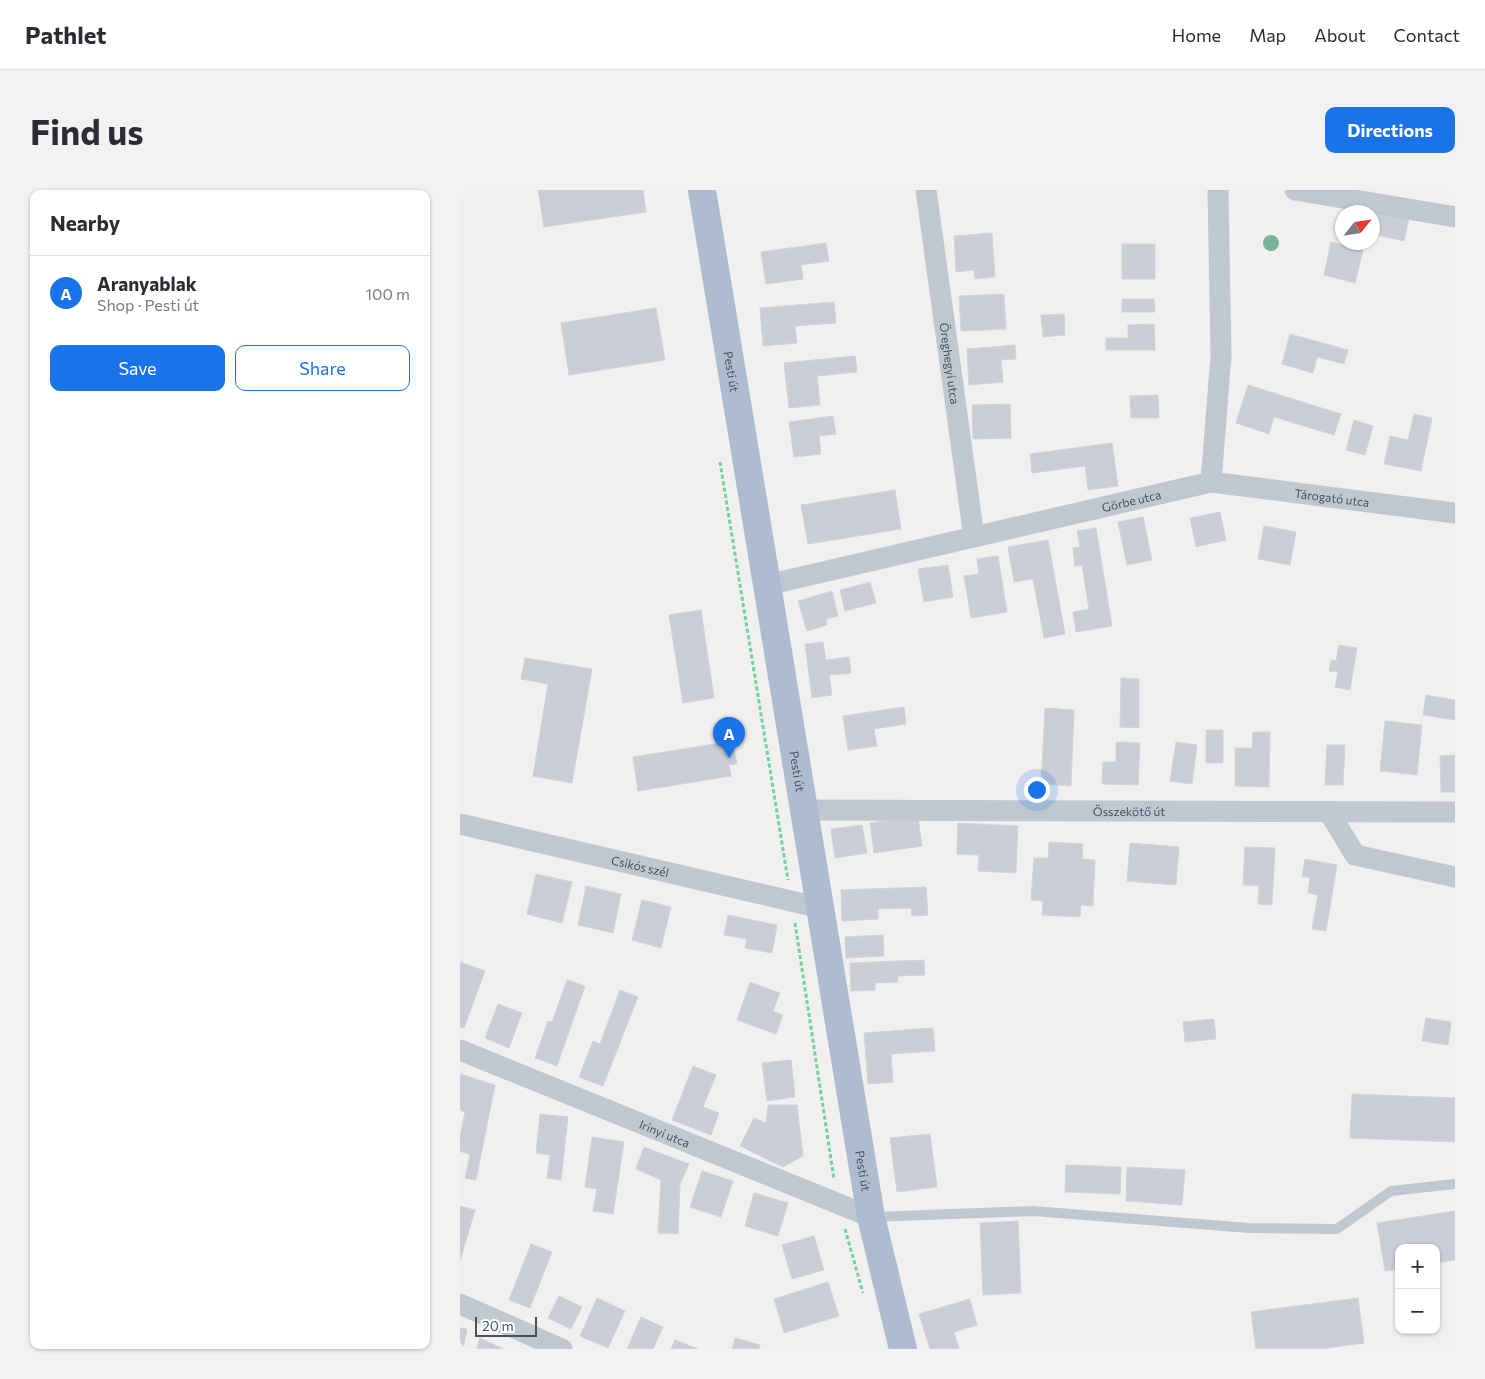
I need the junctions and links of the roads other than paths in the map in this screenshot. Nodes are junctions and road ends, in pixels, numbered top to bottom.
1 (702, 190) edge
2 (926, 190) edge
3 (1218, 190) edge
4 (1295, 190) edge
5 (1455, 217) edge
6 (1211, 482) junction
7 (1455, 513) edge
8 (974, 537) junction
9 (768, 585) junction
10 (804, 810) junction
11 (1328, 812) junction
12 (1455, 812) edge
13 (460, 824) edge
14 (1455, 877) edge
15 (821, 908) junction
16 (460, 1050) edge
17 (1455, 1184) edge
18 (871, 1217) junction
19 (460, 1304) edge
20 (562, 1349) edge
21 (903, 1349) edge

1 - 9 main road, Pesti út
2 - 8 street, Öreghegyi utca
3 - 6 street
4 - 5 street
6 - 7 street, Tárogató utca
6 - 8 street, Görbe utca
8 - 9 street, Görbe utca
9 - 10 main road, Pesti út
10 - 11 street, Összekötő út
10 - 15 main road, Pesti út
11 - 12 street, Összekötő út
11 - 14 street
13 - 15 street, Csikós szél
15 - 18 main road, Pesti út
16 - 18 street, Irinyi utca
17 - 18 lane
18 - 21 main road, Pesti út
19 - 20 street

